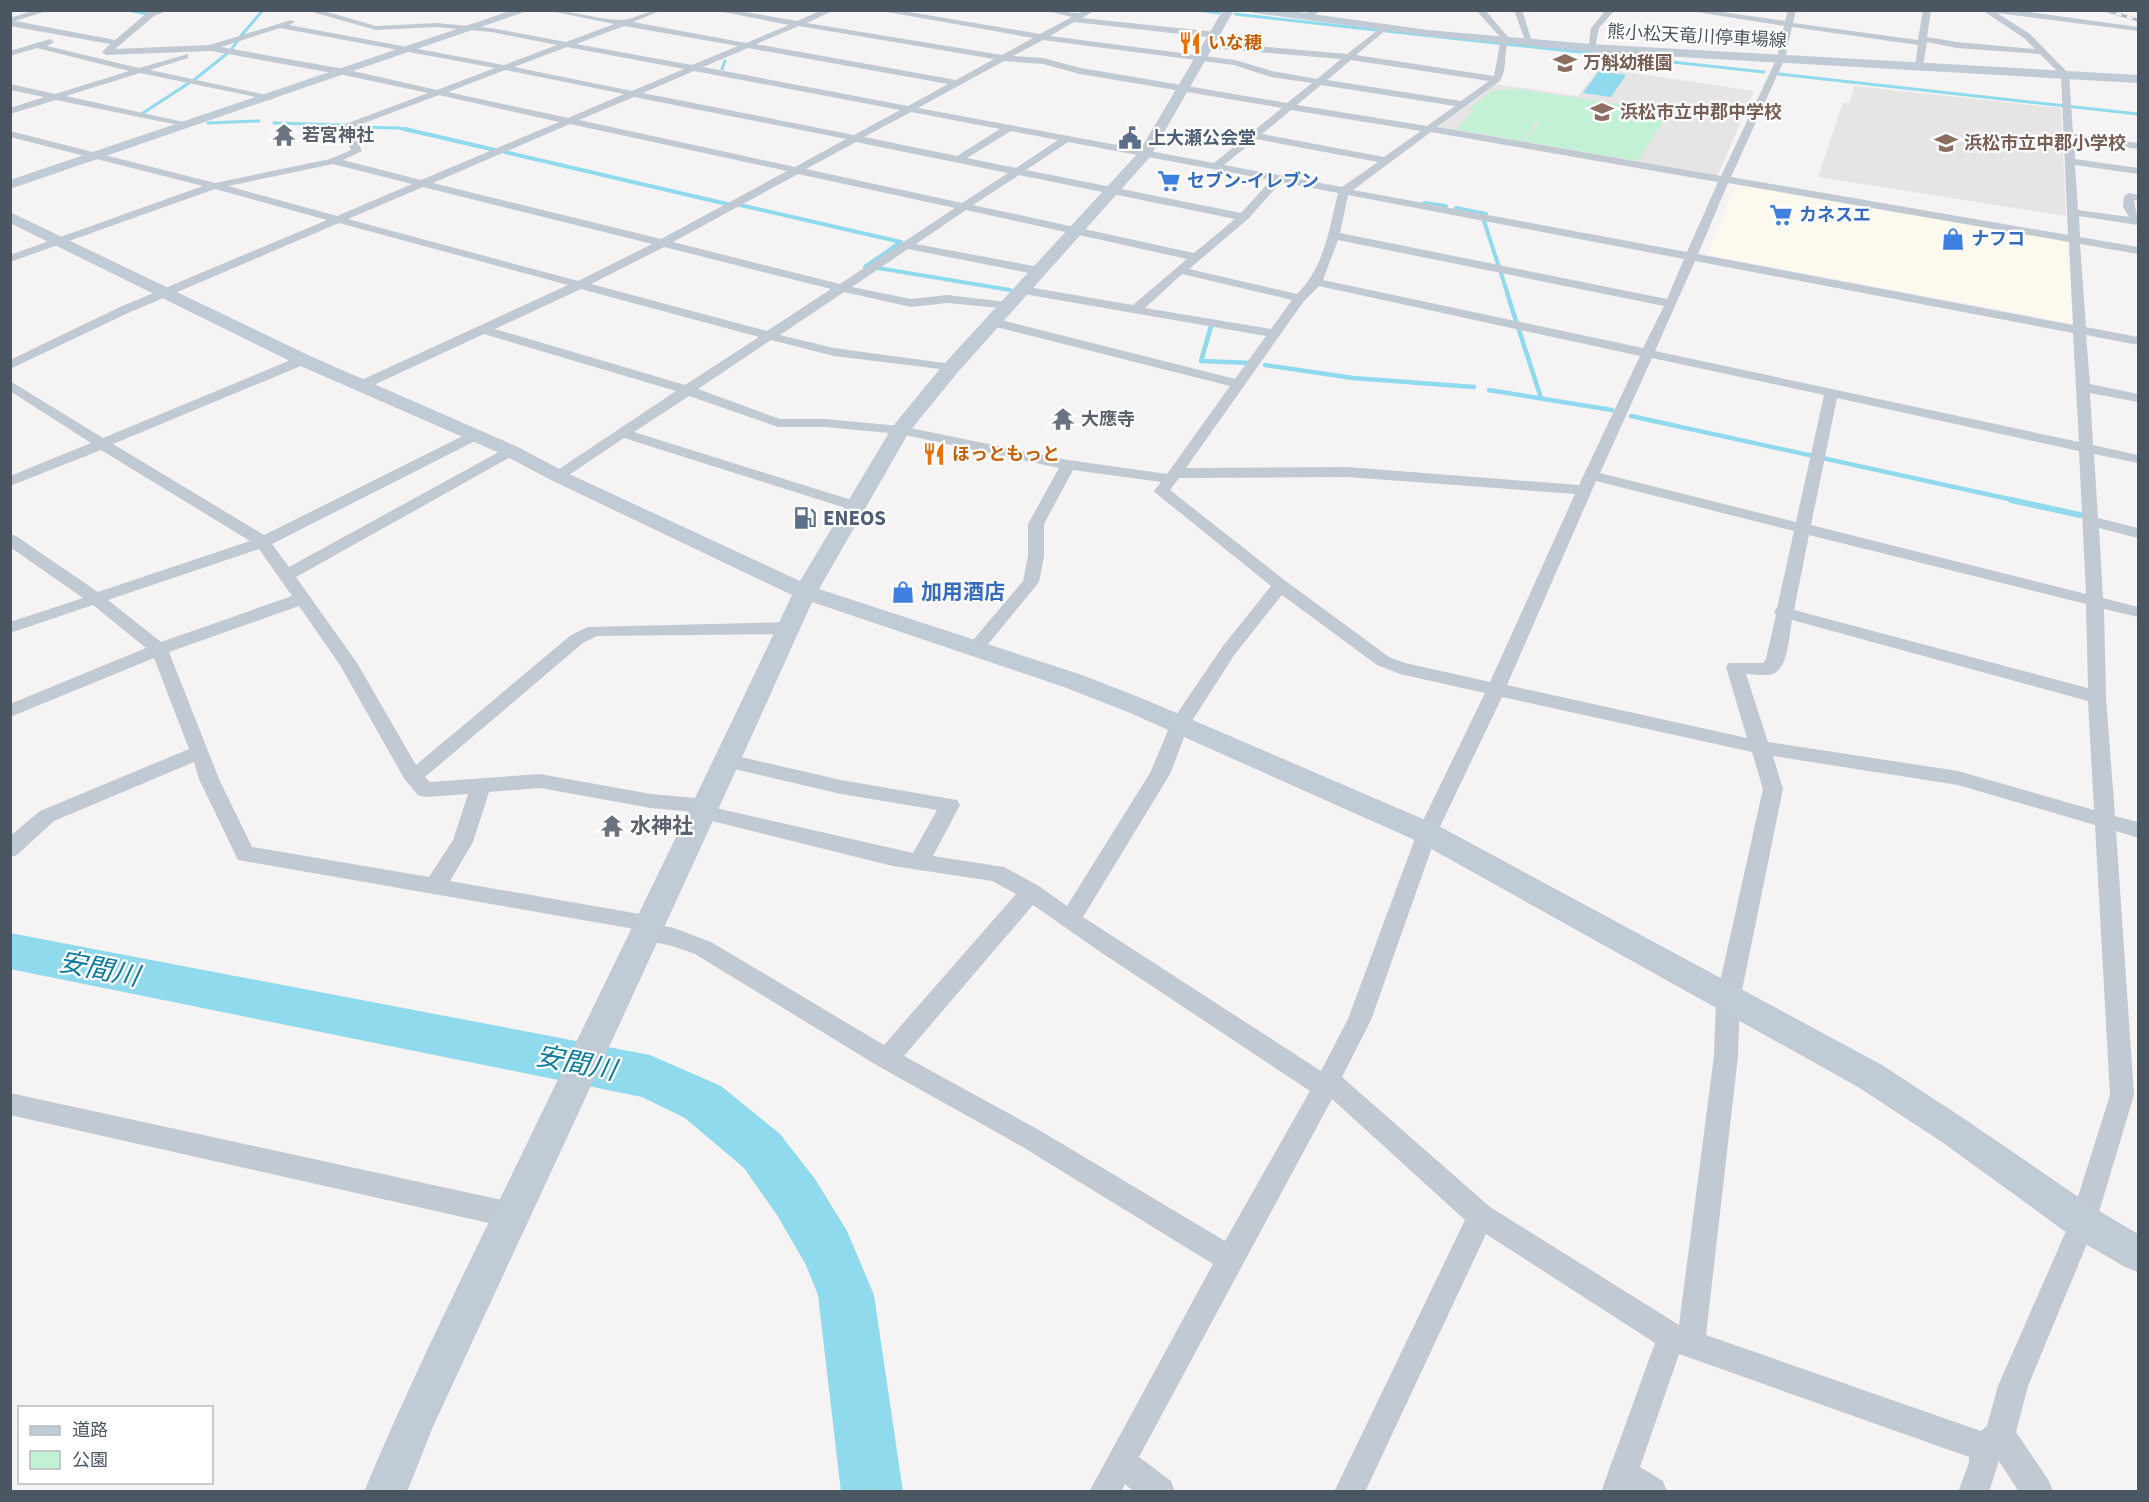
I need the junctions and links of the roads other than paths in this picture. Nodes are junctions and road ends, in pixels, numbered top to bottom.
1 (46, 10) edge
2 (165, 10) edge
3 (309, 10) edge
4 (525, 10) edge
5 (550, 10) edge
6 (658, 10) edge
7 (717, 10) edge
8 (830, 10) edge
9 (880, 10) edge
10 (1047, 10) edge
11 (1229, 10) edge
12 (1254, 10) edge
13 (1317, 10) edge
14 (1480, 10) edge
15 (1518, 10) edge
16 (1611, 10) edge
17 (1689, 10) edge
18 (1927, 10) edge
19 (1988, 10) edge
20 (325, 12) edge
21 (733, 12) edge
22 (1082, 15) edge
23 (1306, 17) junction
24 (1786, 19) edge
25 (10, 21) edge
26 (439, 21) junction
27 (623, 24) junction
28 (798, 24) junction
29 (280, 26) junction
30 (473, 28) junction
31 (1383, 28) junction
32 (2139, 29) edge
33 (75, 35) junction
34 (1042, 37) junction
35 (1921, 41) junction
36 (116, 43) junction
37 (1502, 43) junction
38 (1530, 44) junction
39 (566, 45) junction
40 (38, 46) junction
41 (748, 46) junction
42 (1209, 46) junction
43 (211, 48) junction
44 (1591, 48) junction
45 (413, 49) junction
46 (106, 52) junction
47 (2044, 52) junction
48 (10, 54) edge
49 (1349, 57) junction
50 (1003, 58) junction
51 (1781, 58) junction
52 (84, 59) junction
53 (1919, 66) junction
54 (504, 68) junction
55 (694, 69) junction
56 (139, 70) junction
57 (344, 72) junction
58 (2065, 74) junction
59 (1497, 79) junction
60 (2139, 79) edge
61 (1320, 81) junction
62 (957, 83) junction
63 (10, 87) edge
64 (1182, 89) junction
65 (437, 92) junction
66 (632, 94) junction
67 (56, 96) junction
68 (271, 97) junction
69 (1463, 104) junction
70 (1288, 107) junction
71 (909, 109) junction
72 (10, 111) edge
73 (569, 121) junction
74 (185, 126) junction
75 (1009, 128) junction
76 (1429, 129) junction
77 (10, 134) edge
78 (1252, 135) junction
79 (2068, 136) junction
80 (855, 139) junction
81 (1066, 139) junction
82 (2139, 146) edge
83 (100, 154) junction
84 (1144, 154) junction
85 (957, 160) junction
86 (1386, 160) junction
87 (333, 161) junction
88 (2069, 161) junction
89 (1216, 167) junction
90 (797, 170) junction
91 (2139, 171) edge
92 (1017, 172) junction
93 (1278, 179) junction
94 (1724, 180) junction
95 (423, 183) junction
96 (10, 185) edge
97 (214, 186) junction
98 (1113, 190) junction
99 (1344, 191) junction
100 (2139, 198) edge
101 (965, 206) junction
102 (2072, 212) junction
103 (1245, 217) junction
104 (10, 218) edge
105 (340, 219) junction
106 (2138, 221) edge
107 (1077, 230) junction
108 (1332, 235) junction
109 (2073, 239) junction
110 (60, 243) junction
111 (661, 243) junction
112 (906, 245) junction
113 (2139, 250) edge
114 (1691, 255) junction
115 (1196, 257) junction
116 (10, 259) edge
117 (1180, 270) junction
118 (1039, 271) junction
119 (1316, 282) junction
120 (579, 285) junction
121 (841, 289) junction
122 (1022, 290) junction
123 (165, 294) junction
124 (1300, 298) junction
125 (1671, 304) junction
126 (1137, 308) junction
127 (1000, 314) junction
128 (483, 329) junction
129 (2080, 330) junction
130 (1276, 334) junction
131 (770, 336) junction
132 (2139, 341) edge
133 (1648, 354) junction
134 (303, 360) junction
135 (10, 365) edge
136 (951, 368) junction
137 (10, 384) edge
138 (1240, 384) junction
139 (360, 386) junction
140 (2082, 387) junction
141 (686, 390) junction
142 (1831, 393) junction
143 (2139, 398) edge
144 (900, 430) junction
145 (622, 433) junction
146 (476, 435) junction
147 (102, 444) junction
148 (2085, 448) junction
149 (511, 451) junction
150 (2139, 459) edge
151 (1068, 465) junction
152 (558, 476) junction
153 (1174, 476) junction
154 (10, 482) edge
155 (1588, 482) junction
156 (855, 506) junction
157 (2089, 521) junction
158 (1803, 528) junction
159 (2139, 532) edge
160 (10, 539) edge
161 (263, 542) junction
162 (287, 575) junction
163 (1281, 586) junction
164 (805, 592) junction
165 (304, 598) junction
166 (96, 599) junction
167 (2095, 602) junction
168 (1784, 612) junction
169 (2139, 612) edge
170 (10, 628) edge
171 (790, 628) junction
172 (159, 649) junction
173 (974, 650) junction
174 (1496, 689) junction
175 (2097, 697) junction
176 (10, 711) edge
177 (1179, 726) junction
178 (1762, 748) junction
179 (200, 752) junction
180 (728, 761) junction
181 (412, 775) junction
182 (481, 786) junction
183 (706, 809) junction
184 (2106, 821) junction
185 (2139, 830) edge
186 (1427, 833) junction
187 (10, 849) edge
188 (919, 862) junction
189 (435, 886) junction
190 (1031, 892) junction
191 (1071, 918) junction
192 (647, 927) junction
193 (1728, 1000) junction
194 (887, 1059) junction
195 (1327, 1084) junction
196 (2130, 1098) edge
197 (10, 1104) edge
198 (512, 1215) junction
199 (1481, 1216) junction
200 (2083, 1222) junction
201 (2139, 1254) edge
202 (1230, 1259) junction
203 (1681, 1340) junction
204 (1992, 1441) junction
205 (1121, 1462) junction
206 (1619, 1483) edge
207 (385, 1491) edge
208 (1104, 1491) edge
209 (1160, 1491) edge
210 (1349, 1491) edge
211 (1652, 1491) edge
212 (1973, 1491) edge
213 (2038, 1491) edge

1 - 25 street
2 - 36 street
3 - 20 street
4 - 30 street
5 - 27 street
6 - 27 street
7 - 21 street
8 - 28 street
9 - 34 street
10 - 22 street
11 - 42 street
12 - 23 street, 熊小松天竜川停車場線
13 - 23 street
14 - 37 street
15 - 38 street
16 - 44 street
17 - 24 street
18 - 35 street
19 - 32 street
19 - 47 street
20 - 26 street
20 - 29 street
21 - 28 street
22 - 34 street
22 - 42 street
23 - 31 street, 熊小松天竜川停車場線
24 - 35 street
24 - 51 street
25 - 33 street
26 - 30 street
26 - 45 street
27 - 39 street
27 - 41 street
28 - 41 street
28 - 50 street
29 - 43 street
29 - 45 street
30 - 39 street
30 - 45 street
31 - 37 street, 熊小松天竜川停車場線
31 - 49 street
33 - 36 street
33 - 40 street
34 - 42 street
34 - 50 street
35 - 47 street
35 - 53 street
36 - 46 street
37 - 38 street, 熊小松天竜川停車場線
37 - 59 street
38 - 44 street, 熊小松天竜川停車場線
39 - 54 street
39 - 55 street
40 - 48 street
40 - 52 street
41 - 55 street
41 - 62 street
42 - 49 street
42 - 61 street
42 - 64 street
43 - 46 street
43 - 56 street
43 - 57 street
44 - 51 street, 熊小松天竜川停車場線
45 - 54 street
45 - 57 street
46 - 52 street
47 - 58 street
49 - 59 street
49 - 61 street
50 - 62 street
50 - 64 street
51 - 53 street, 熊小松天竜川停車場線
51 - 94 street
52 - 56 street
53 - 58 street, 熊小松天竜川停車場線
54 - 65 street
54 - 66 street
55 - 66 street
55 - 71 street
56 - 67 street
56 - 68 street
57 - 65 street
57 - 68 street
58 - 60 street, 熊小松天竜川停車場線
58 - 79 street
59 - 69 street
61 - 69 street
61 - 70 street
62 - 71 street
63 - 67 street
64 - 70 street
64 - 84 street
65 - 73 street
65 - 87 street
66 - 73 street
66 - 80 street
67 - 72 street
67 - 74 street
68 - 74 street
69 - 76 street
70 - 76 street
70 - 78 street
71 - 75 street
71 - 80 street
73 - 90 street
73 - 95 street
74 - 83 street
75 - 81 street
75 - 85 street
76 - 86 street
76 - 94 street
77 - 83 street
78 - 86 street
78 - 89 street
79 - 82 street
79 - 88 street
80 - 85 street
80 - 90 street
81 - 84 street
81 - 92 street
83 - 96 street
83 - 97 street
84 - 89 street
84 - 98 street
85 - 92 street
86 - 99 street
87 - 95 street
87 - 97 street
88 - 91 street
88 - 102 street
89 - 93 street
90 - 101 street
90 - 111 street
92 - 98 street
92 - 101 street
93 - 99 street
93 - 103 street
94 - 109 street
94 - 114 street
95 - 105 street
95 - 111 street
97 - 105 street
97 - 110 street
98 - 103 street
98 - 107 street
99 - 108 street
99 - 114 street
100 - 106 street
101 - 107 street
101 - 112 street
102 - 106 street
102 - 109 street
103 - 115 street
104 - 110 street
105 - 120 street
105 - 123 street
107 - 115 street
107 - 118 street
108 - 119 street
108 - 125 street
109 - 113 street
109 - 129 street
110 - 116 street
110 - 123 street
111 - 120 street
111 - 121 street
112 - 118 street
112 - 121 street
114 - 125 street
114 - 129 street
115 - 117 street
117 - 124 street
117 - 126 street
118 - 122 street
119 - 124 street
119 - 133 street
120 - 128 street
120 - 131 street
121 - 127 street
121 - 131 street
122 - 126 street
122 - 127 street
123 - 134 street
123 - 135 street
124 - 130 street
125 - 133 street
126 - 130 street
127 - 136 street
127 - 138 street
128 - 139 street
128 - 141 street
129 - 132 street
129 - 140 street
130 - 138 street
131 - 136 street
131 - 141 street
133 - 142 street
133 - 155 street
134 - 139 street
134 - 147 street
136 - 144 street
137 - 147 street
138 - 153 street
139 - 146 street
140 - 143 street
140 - 148 street
141 - 144 street
141 - 145 street
142 - 148 street
142 - 158 street
144 - 151 street
144 - 156 street
145 - 152 street
145 - 156 street
146 - 149 street
146 - 161 street
147 - 154 street
147 - 161 street
148 - 150 street
148 - 157 street
149 - 152 street
149 - 162 street
151 - 153 street
151 - 173 street
152 - 164 street
153 - 155 street
153 - 163 street
155 - 158 street
155 - 174 street
156 - 164 street
157 - 159 street
157 - 167 street
158 - 167 street
158 - 168 street
160 - 166 street
161 - 162 street
161 - 166 street
162 - 165 street
163 - 174 street
163 - 177 street
164 - 171 street
164 - 173 street
165 - 172 street
165 - 181 street
166 - 170 street
166 - 172 street
167 - 169 street
167 - 175 street
168 - 175 street
168 - 178 street
171 - 180 street
171 - 181 street
172 - 176 street
172 - 179 street
173 - 177 street
174 - 178 street
174 - 186 street
175 - 184 street
177 - 186 street
177 - 191 street
178 - 184 street
178 - 193 street
179 - 187 street
179 - 189 street
180 - 183 street
180 - 188 street
181 - 182 street
182 - 183 street
182 - 189 street
183 - 188 street
183 - 192 street
184 - 185 street
184 - 196 street
186 - 193 street
186 - 195 street
188 - 190 street
189 - 192 street
190 - 191 street
190 - 194 street
191 - 195 street
192 - 194 street
192 - 198 street
193 - 200 street
193 - 203 street
194 - 202 street
195 - 199 street
195 - 202 street
196 - 200 street
197 - 198 street
198 - 207 street
199 - 203 street
199 - 210 street
200 - 201 street
200 - 204 street
202 - 205 street
203 - 204 street
203 - 206 street
204 - 212 street
204 - 213 street
205 - 208 street
205 - 209 street
206 - 211 street

